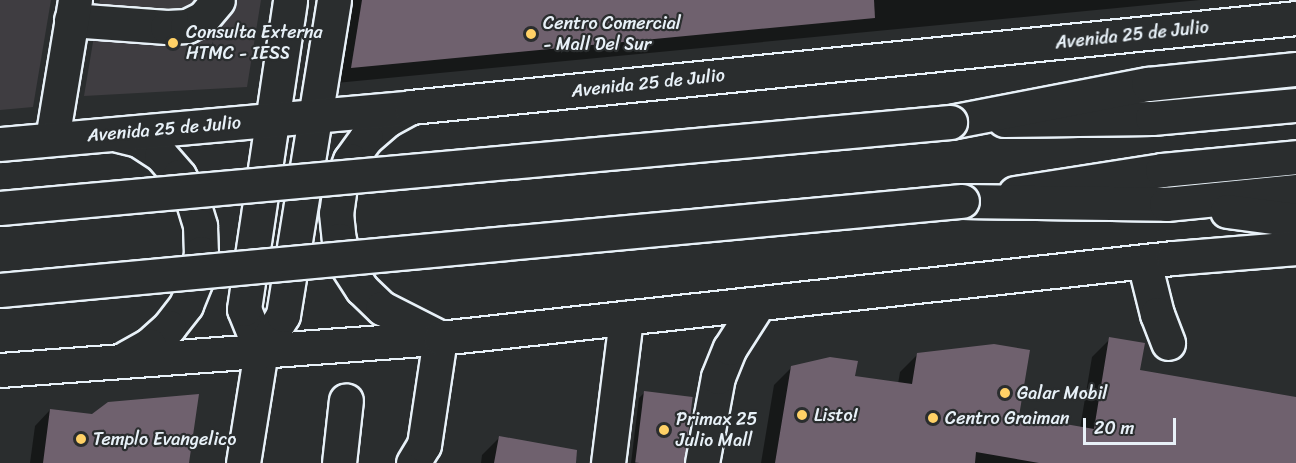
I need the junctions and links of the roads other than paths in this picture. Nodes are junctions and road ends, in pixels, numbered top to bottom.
1 (218, 0) edge
2 (290, 0) edge
3 (334, 0) edge
4 (73, 10) edge
5 (1296, 18) edge
6 (1296, 69) edge
7 (1296, 105) edge
8 (411, 107) junction
9 (314, 116) junction
10 (272, 120) junction
11 (954, 121) junction
12 (113, 134) junction
13 (52, 139) junction
14 (0, 144) edge
15 (1296, 157) edge
16 (1296, 191) edge
17 (965, 201) junction
18 (1166, 204) junction
19 (0, 208) edge
20 (1296, 220) edge
21 (1296, 248) edge
22 (1144, 262) junction
23 (0, 290) edge
24 (758, 304) junction
25 (626, 318) junction
26 (440, 338) junction
27 (1168, 343) dead end
28 (261, 351) junction
29 (121, 361) junction
30 (0, 370) edge
31 (346, 400) dead end
32 (243, 463) edge
33 (339, 463) edge
34 (413, 463) edge
35 (608, 463) edge
36 (702, 463) edge

1 - 4 main road
2 - 10 main road
3 - 9 main road
4 - 13 main road
5 - 8 main road, Avenida 25 de Julio
6 - 11 main road
7 - 11 main road
8 - 9 main road, Avenida 25 de Julio
8 - 26 main road
9 - 10 main road, Avenida 25 de Julio
9 - 28 main road
10 - 12 main road, Avenida 25 de Julio
10 - 28 main road
11 - 19 main road, bridge
12 - 13 main road, Avenida 25 de Julio
12 - 29 main road
13 - 14 main road, Avenida 25 de Julio
15 - 17 main road
16 - 18 main road
17 - 18 main road
17 - 23 main road, bridge
18 - 20 main road
21 - 22 main road
22 - 24 main road
22 - 27 main road
24 - 25 main road
24 - 36 main road
25 - 26 main road
25 - 35 main road
26 - 28 main road
26 - 34 main road
28 - 29 main road
28 - 32 main road
29 - 30 main road
31 - 33 main road

